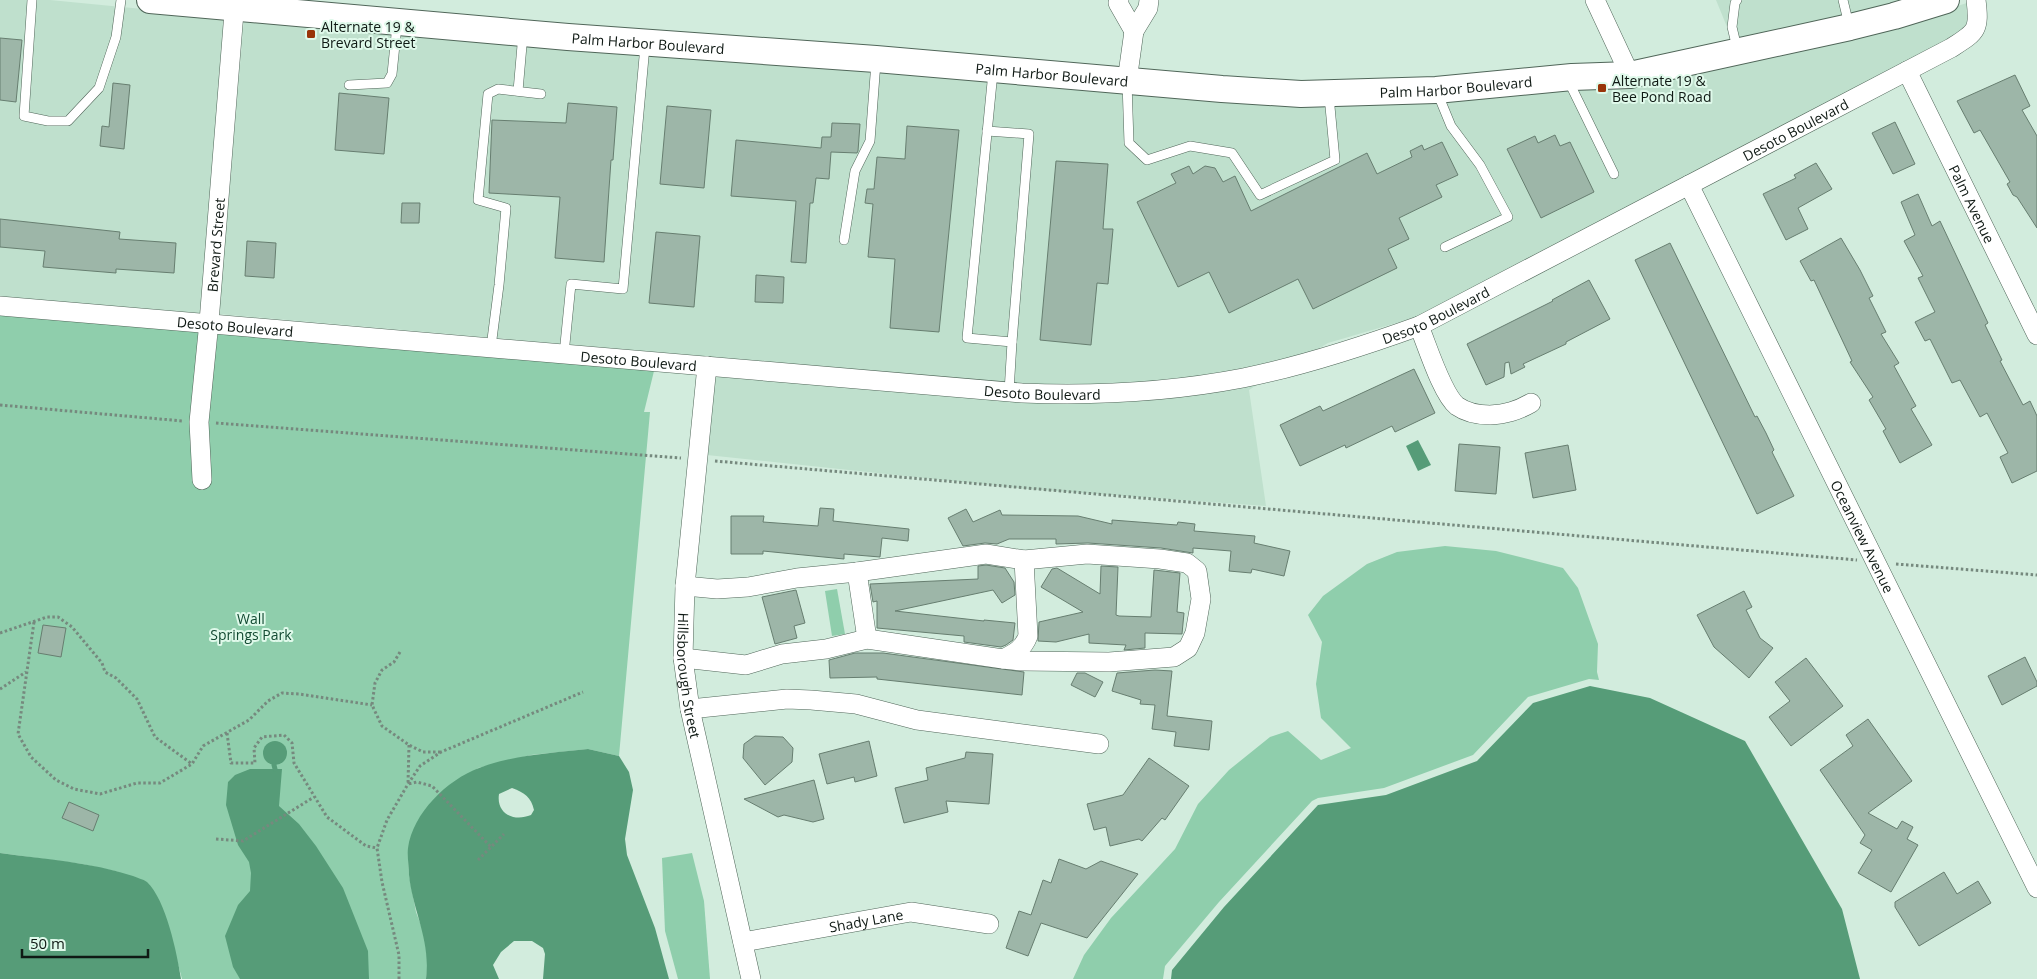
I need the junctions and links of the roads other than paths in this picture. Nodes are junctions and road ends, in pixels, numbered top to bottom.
1 (32, 0) edge
2 (121, 0) edge
3 (150, 0) edge
4 (1118, 0) edge
5 (1595, 0) edge
6 (1738, 0) edge
7 (1843, 0) edge
8 (1946, 0) edge
9 (1976, 0) edge
10 (1152, 3) edge
11 (235, 4) edge
12 (397, 22) junction
13 (1850, 27) junction
14 (1134, 31) junction
15 (524, 33) junction
16 (645, 43) junction
17 (1738, 52) junction
18 (876, 59) junction
19 (994, 69) junction
20 (1907, 71) junction
21 (1630, 75) junction
22 (1566, 77) junction
23 (1127, 81) junction
24 (349, 85) dead end
25 (1436, 90) junction
26 (518, 91) junction
27 (1329, 93) junction
28 (541, 94) dead end
29 (988, 131) junction
30 (1614, 174) dead end
31 (1689, 185) junction
32 (844, 240) dead end
33 (1445, 247) dead end
34 (0, 306) edge
35 (209, 322) junction
36 (1418, 326) junction
37 (2037, 335) edge
38 (1012, 342) junction
39 (491, 347) junction
40 (564, 354) junction
41 (707, 366) junction
42 (1009, 392) junction
43 (1531, 403) dead end
44 (202, 480) dead end
45 (1024, 560) junction
46 (857, 572) junction
47 (685, 586) junction
48 (866, 639) junction
49 (683, 658) junction
50 (1003, 658) junction
51 (690, 709) junction
52 (1099, 744) dead end
53 (2037, 888) edge
54 (989, 924) dead end
55 (743, 942) junction
56 (751, 979) edge

1 - 2 lane
3 - 11 main road, Palm Harbor Boulevard
4 - 14 street
5 - 21 street
6 - 17 lane
7 - 13 lane
8 - 13 main road, Palm Harbor Boulevard
9 - 20 street, Desoto Boulevard
10 - 14 street
11 - 12 main road, Palm Harbor Boulevard
11 - 35 street, Brevard Street
12 - 15 main road, Palm Harbor Boulevard
12 - 24 lane
13 - 17 main road, Palm Harbor Boulevard
14 - 23 street
15 - 16 main road, Palm Harbor Boulevard
15 - 26 lane
16 - 18 main road, Palm Harbor Boulevard
16 - 40 lane
17 - 21 main road, Palm Harbor Boulevard
18 - 19 main road, Palm Harbor Boulevard
18 - 32 lane
19 - 23 main road, Palm Harbor Boulevard
19 - 29 lane
20 - 31 street, Desoto Boulevard
20 - 37 street, Palm Avenue
21 - 22 main road, Palm Harbor Boulevard
22 - 25 main road, Palm Harbor Boulevard
22 - 30 lane
23 - 27 main road, Palm Harbor Boulevard
23 - 27 lane
25 - 27 main road, Palm Harbor Boulevard
25 - 33 lane
26 - 28 lane
26 - 39 lane
29 - 38 lane
29 - 38 lane
31 - 36 street, Desoto Boulevard
31 - 53 street, Oceanview Avenue
34 - 35 street, Desoto Boulevard
35 - 39 street, Desoto Boulevard
35 - 44 street, Brevard Street
36 - 42 street, Desoto Boulevard
36 - 43 street
38 - 42 lane
39 - 40 street, Desoto Boulevard
40 - 41 street, Desoto Boulevard
41 - 42 street, Desoto Boulevard
41 - 47 street, Hillsborough Street
45 - 46 street
45 - 50 street
45 - 50 street
46 - 47 street
46 - 48 street
47 - 49 street, Hillsborough Street
48 - 49 street
48 - 50 street
49 - 51 street, Hillsborough Street
51 - 52 street
51 - 55 street, Hillsborough Street
54 - 55 street, Shady Lane
55 - 56 street, Hillsborough Street

